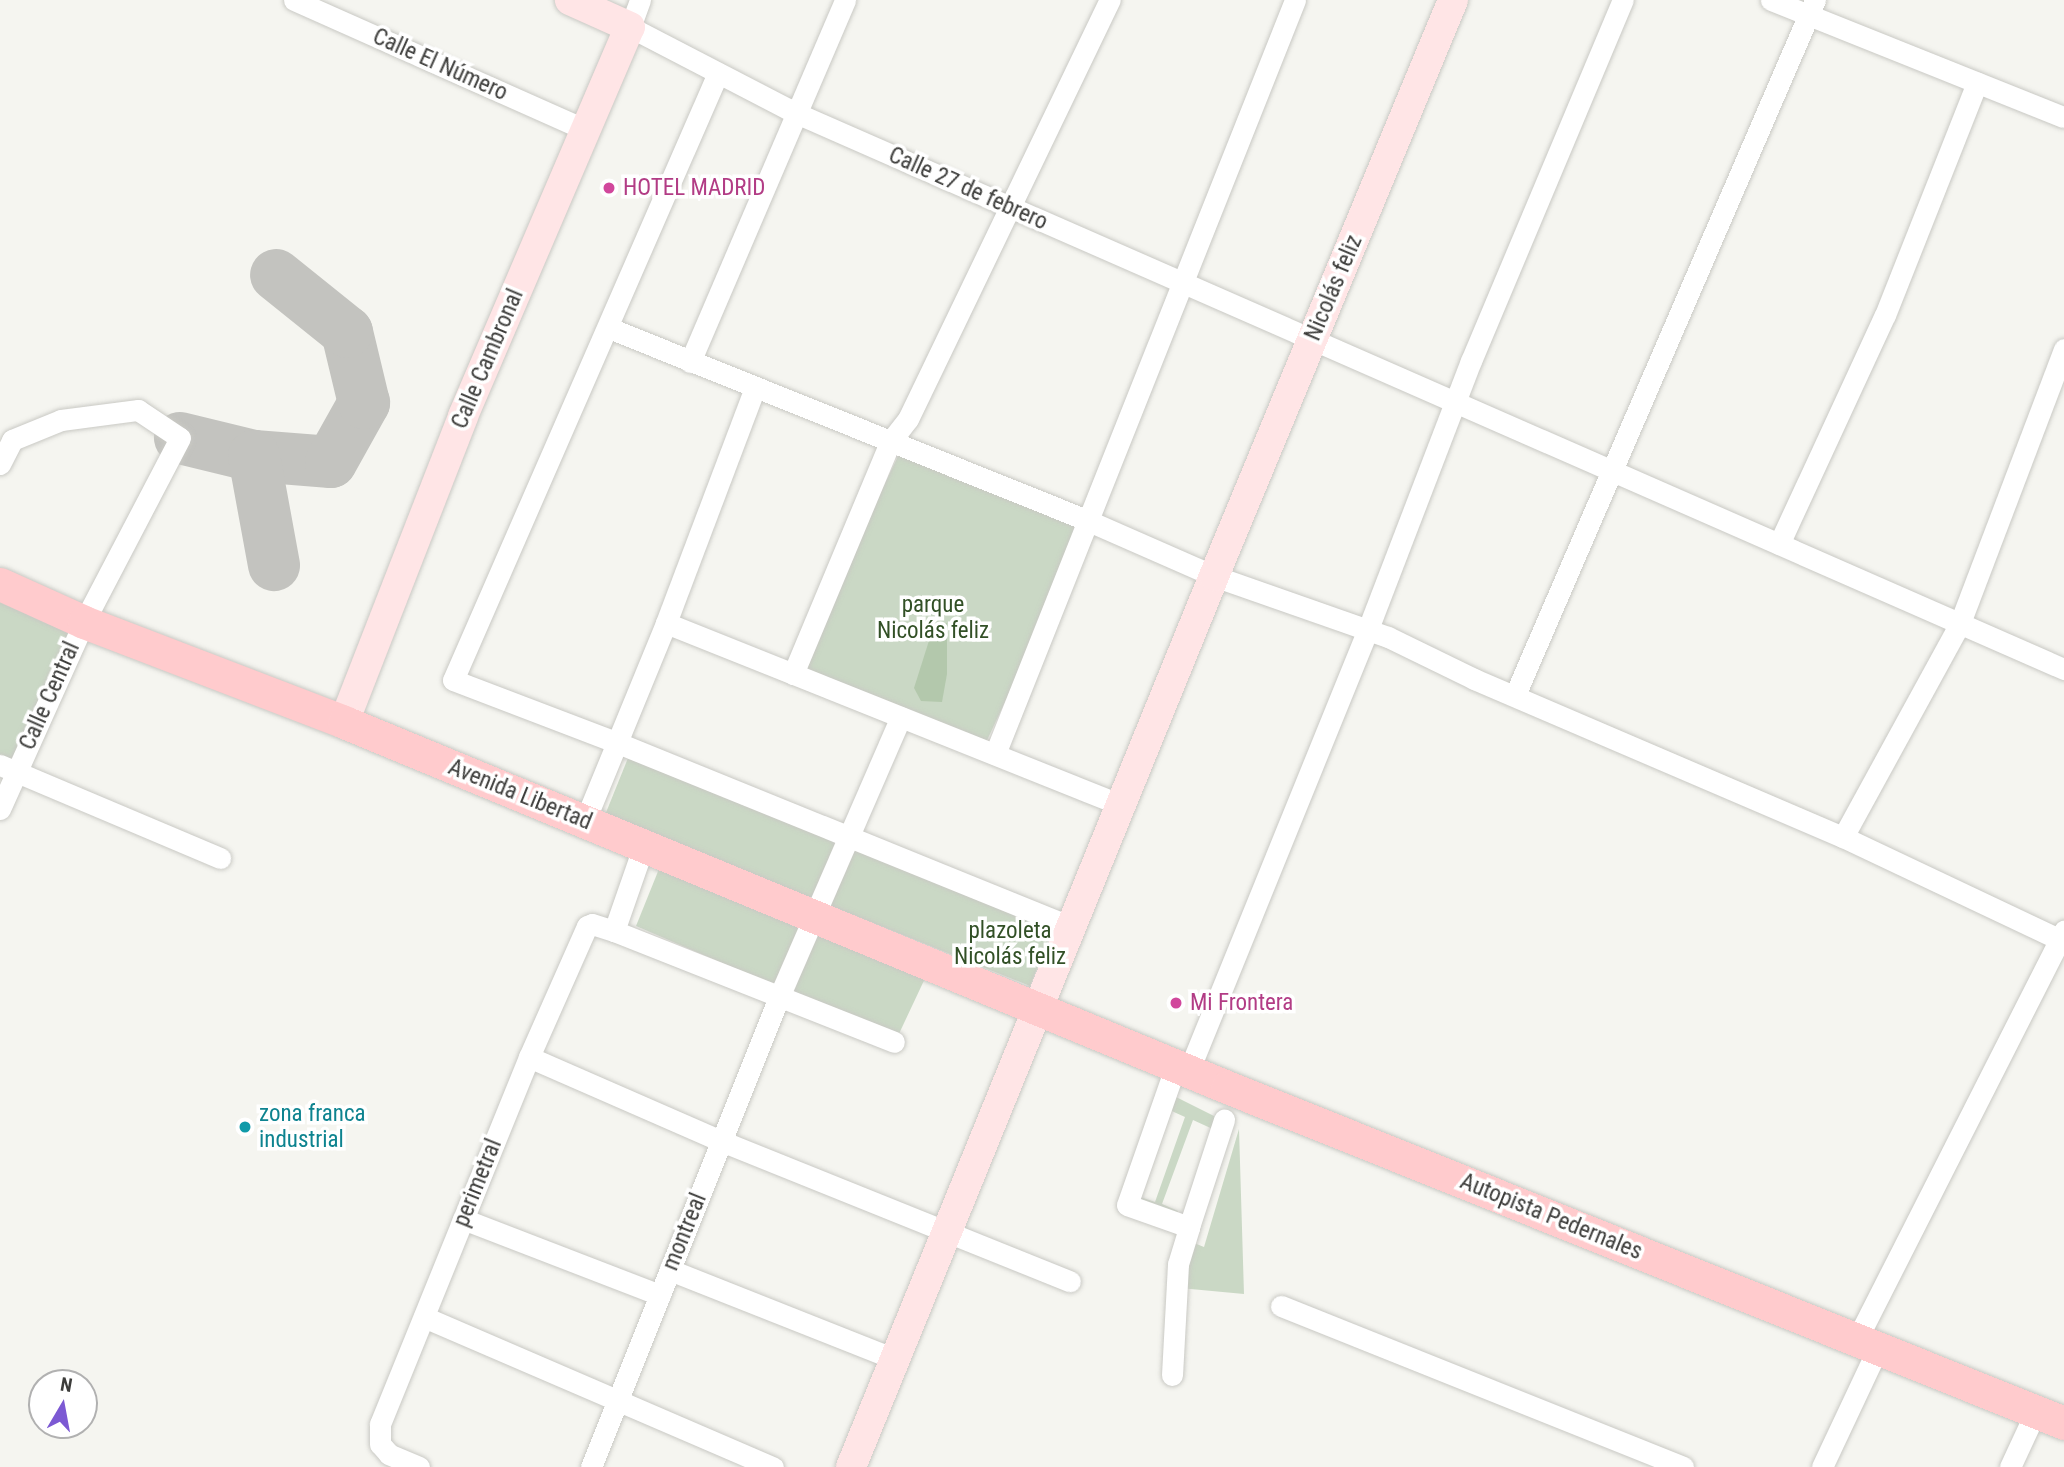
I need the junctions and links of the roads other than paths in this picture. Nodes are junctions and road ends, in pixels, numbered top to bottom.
1 (294, 0) edge
2 (570, 0) edge
3 (845, 0) edge
4 (1110, 0) edge
5 (1295, 0) edge
6 (1453, 0) edge
7 (1623, 0) edge
8 (1771, 0) edge
9 (1812, 8) edge
10 (635, 13) edge
11 (718, 73) junction
12 (1977, 83) junction
13 (796, 113) junction
14 (2064, 117) edge
15 (586, 130) junction
16 (1008, 207) junction
17 (1183, 284) junction
18 (609, 328) junction
19 (1312, 341) junction
20 (2064, 349) edge
21 (690, 362) junction
22 (755, 388) junction
23 (1455, 404) junction
24 (890, 442) junction
25 (0, 464) edge
26 (1613, 472) junction
27 (1089, 521) junction
28 (1779, 544) junction
29 (1214, 576) junction
30 (0, 584) edge
31 (84, 622) junction
32 (666, 623) junction
33 (1960, 623) junction
34 (1368, 629) junction
35 (2064, 669) edge
36 (793, 674) junction
37 (1515, 695) junction
38 (901, 717) junction
39 (344, 722) junction
40 (618, 743) junction
41 (995, 754) junction
42 (8, 768) edge
43 (1122, 805) junction
44 (0, 809) edge
45 (584, 823) junction
46 (850, 837) junction
47 (1843, 837) junction
48 (644, 845) junction
49 (220, 858) dead end
50 (816, 915) junction
51 (1073, 927) junction
52 (614, 931) junction
53 (2062, 935) edge
54 (779, 997) junction
55 (1038, 1010) junction
56 (894, 1042) dead end
57 (529, 1057) junction
58 (1182, 1068) junction
59 (1224, 1120) dead end
60 (722, 1141) junction
61 (463, 1219) junction
62 (1189, 1227) junction
63 (947, 1233) junction
64 (670, 1270) junction
65 (1070, 1281) dead end
66 (660, 1295) junction
67 (1281, 1306) dead end
68 (424, 1317) junction
69 (1868, 1344) junction
70 (895, 1359) junction
71 (1172, 1375) dead end
72 (617, 1401) junction
73 (2050, 1417) edge
74 (419, 1467) edge
75 (591, 1467) edge
76 (773, 1467) edge
77 (850, 1467) edge
78 (1683, 1467) edge
79 (1822, 1467) edge
80 (2010, 1467) edge

1 - 15 street, Calle El Número
2 - 10 main road
3 - 13 street
4 - 16 street
5 - 17 street
6 - 19 main road, Nicolás feliz
7 - 23 street
8 - 9 street
9 - 12 street
9 - 26 street
10 - 11 street, Calle 27 de febrero
10 - 15 main road, Calle Cambronal
11 - 13 street, Calle 27 de febrero
11 - 18 street
12 - 14 street
12 - 28 street
13 - 16 street, Calle 27 de febrero
13 - 21 street
15 - 39 main road, Calle Cambronal
16 - 17 street, Calle 27 de febrero
16 - 24 street
17 - 19 street, Calle 27 de febrero
17 - 27 street
18 - 21 street
18 - 40 street
19 - 23 street, Calle 27 de febrero
19 - 29 main road, Nicolás feliz
20 - 33 street
21 - 22 street
22 - 24 street
22 - 32 street
23 - 26 street, Calle 27 de febrero
23 - 34 street
24 - 27 street
24 - 36 street
25 - 31 street, Calle Central
26 - 28 street, Calle 27 de febrero
26 - 37 street
27 - 29 street
27 - 41 street
28 - 33 street, Calle 27 de febrero
29 - 34 street
29 - 43 main road, Nicolás feliz
30 - 31 main road, Avenida Libertad
31 - 39 main road, Avenida Libertad
31 - 42 street, Calle Central
32 - 36 street
32 - 40 street
33 - 35 street, Calle 27 de febrero
33 - 47 street
34 - 37 street
34 - 58 street
36 - 38 street
37 - 47 street
38 - 41 street
38 - 46 street, montreal
39 - 45 main road, Avenida Libertad
40 - 45 street
40 - 46 street
41 - 43 street
42 - 44 street, Calle Central
42 - 49 street
43 - 51 main road, Nicolás feliz
45 - 48 main road, Avenida Libertad
46 - 50 street, montreal
46 - 51 street
47 - 53 street
48 - 50 main road, Avenida Libertad
48 - 52 street
50 - 54 street, montreal
50 - 55 main road, Avenida Libertad
51 - 55 main road, Nicolás feliz
52 - 54 street
52 - 57 street, perimetral
53 - 69 street
54 - 56 street
54 - 60 street, montreal
55 - 58 main road, Autopista Pedernales
55 - 63 main road, Nicolás feliz
57 - 60 street
57 - 61 street, perimetral
58 - 62 street
58 - 69 main road, Autopista Pedernales
59 - 62 street
60 - 63 street
60 - 64 street, montreal
61 - 66 street
61 - 68 street, perimetral
62 - 71 street
63 - 65 street
63 - 70 main road, Nicolás feliz
64 - 66 street, montreal
64 - 70 street
66 - 72 street, montreal
67 - 78 street
68 - 72 street
68 - 74 street, perimetral
69 - 73 main road, Autopista Pedernales
69 - 79 street
70 - 77 main road, Nicolás feliz
72 - 75 street, montreal
72 - 76 street
73 - 80 street

